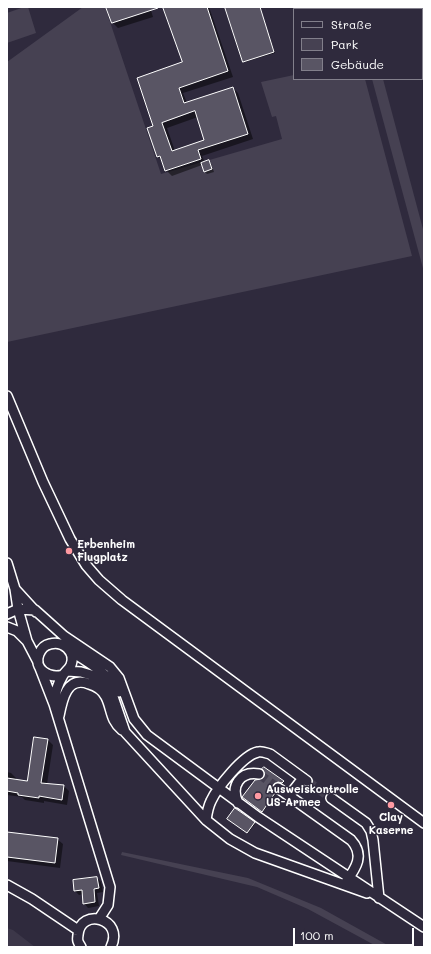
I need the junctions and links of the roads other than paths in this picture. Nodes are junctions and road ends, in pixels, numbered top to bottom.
1 (7, 396) edge
2 (8, 565) edge
3 (16, 589) junction
4 (18, 609) junction
5 (34, 610) junction
6 (7, 614) edge
7 (7, 627) edge
8 (28, 641) junction
9 (58, 643) junction
10 (69, 650) junction
11 (39, 665) junction
12 (65, 673) junction
13 (54, 704) junction
14 (128, 705) junction
15 (58, 717) junction
16 (125, 732) junction
17 (242, 761) junction
18 (278, 788) tunnel mouth
19 (219, 789) junction
20 (290, 796) junction
21 (331, 798) tunnel mouth
22 (238, 803) junction
23 (206, 820) junction
24 (424, 823) edge
25 (347, 881) junction
26 (7, 885) edge
27 (379, 898) junction
28 (99, 919) junction
29 (424, 927) edge
30 (78, 930) junction
31 (80, 947) edge
32 (111, 947) edge

1 - 24 street
2 - 3 street
3 - 4 street
3 - 5 street
4 - 5 street
4 - 6 street
4 - 8 street
5 - 9 street
5 - 14 street
7 - 8 street
8 - 11 street
9 - 10 street
9 - 11 street
10 - 12 street
10 - 14 street
11 - 12 street
11 - 13 street
12 - 13 street
12 - 16 street
13 - 15 street
14 - 19 street
15 - 16 street
15 - 28 street
16 - 23 street
17 - 19 street
17 - 20 street
17 - 22 street
18 - 20 street
19 - 22 street
19 - 23 street
20 - 25 street
21 - 27 street
22 - 25 street
23 - 25 street
25 - 27 street
26 - 30 street
27 - 29 street
28 - 30 street
28 - 32 street
30 - 31 street

